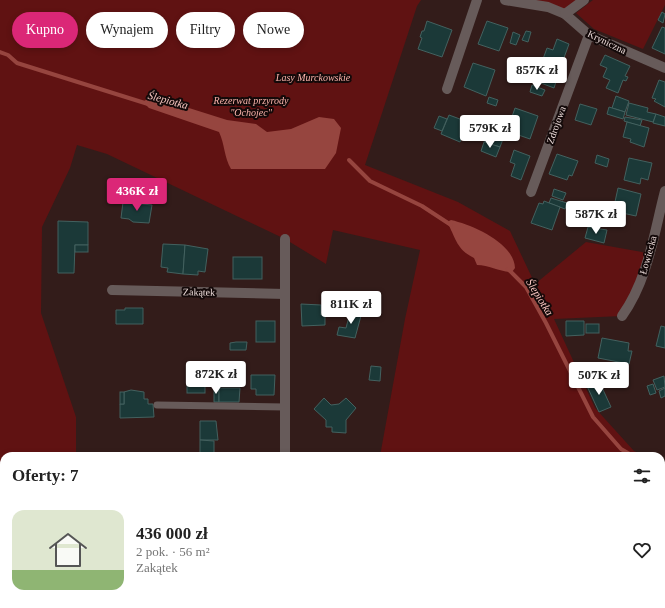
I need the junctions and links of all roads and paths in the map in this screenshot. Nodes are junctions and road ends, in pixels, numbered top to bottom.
1 (477, 0) edge
2 (505, 0) edge
3 (584, 0) edge
4 (565, 14) junction
5 (589, 35) junction
6 (665, 68) edge
7 (447, 89) dead end
8 (665, 191) edge
9 (531, 192) dead end
10 (285, 239) dead end
11 (112, 290) dead end
12 (285, 294) junction
13 (622, 316) dead end
14 (157, 405) dead end
15 (285, 407) junction
16 (285, 452) edge
17 (212, 608) edge
18 (227, 608) edge

1 - 7 street
2 - 4 street, Kryniczna
3 - 4 street
4 - 5 street, Kryniczna
5 - 6 street, Kryniczna
5 - 9 street, Zdrojowa
8 - 13 street, Łowiecka
10 - 12 street
11 - 12 street, Zakątek
12 - 15 street
14 - 15 lane
15 - 16 street
17 - 18 street

